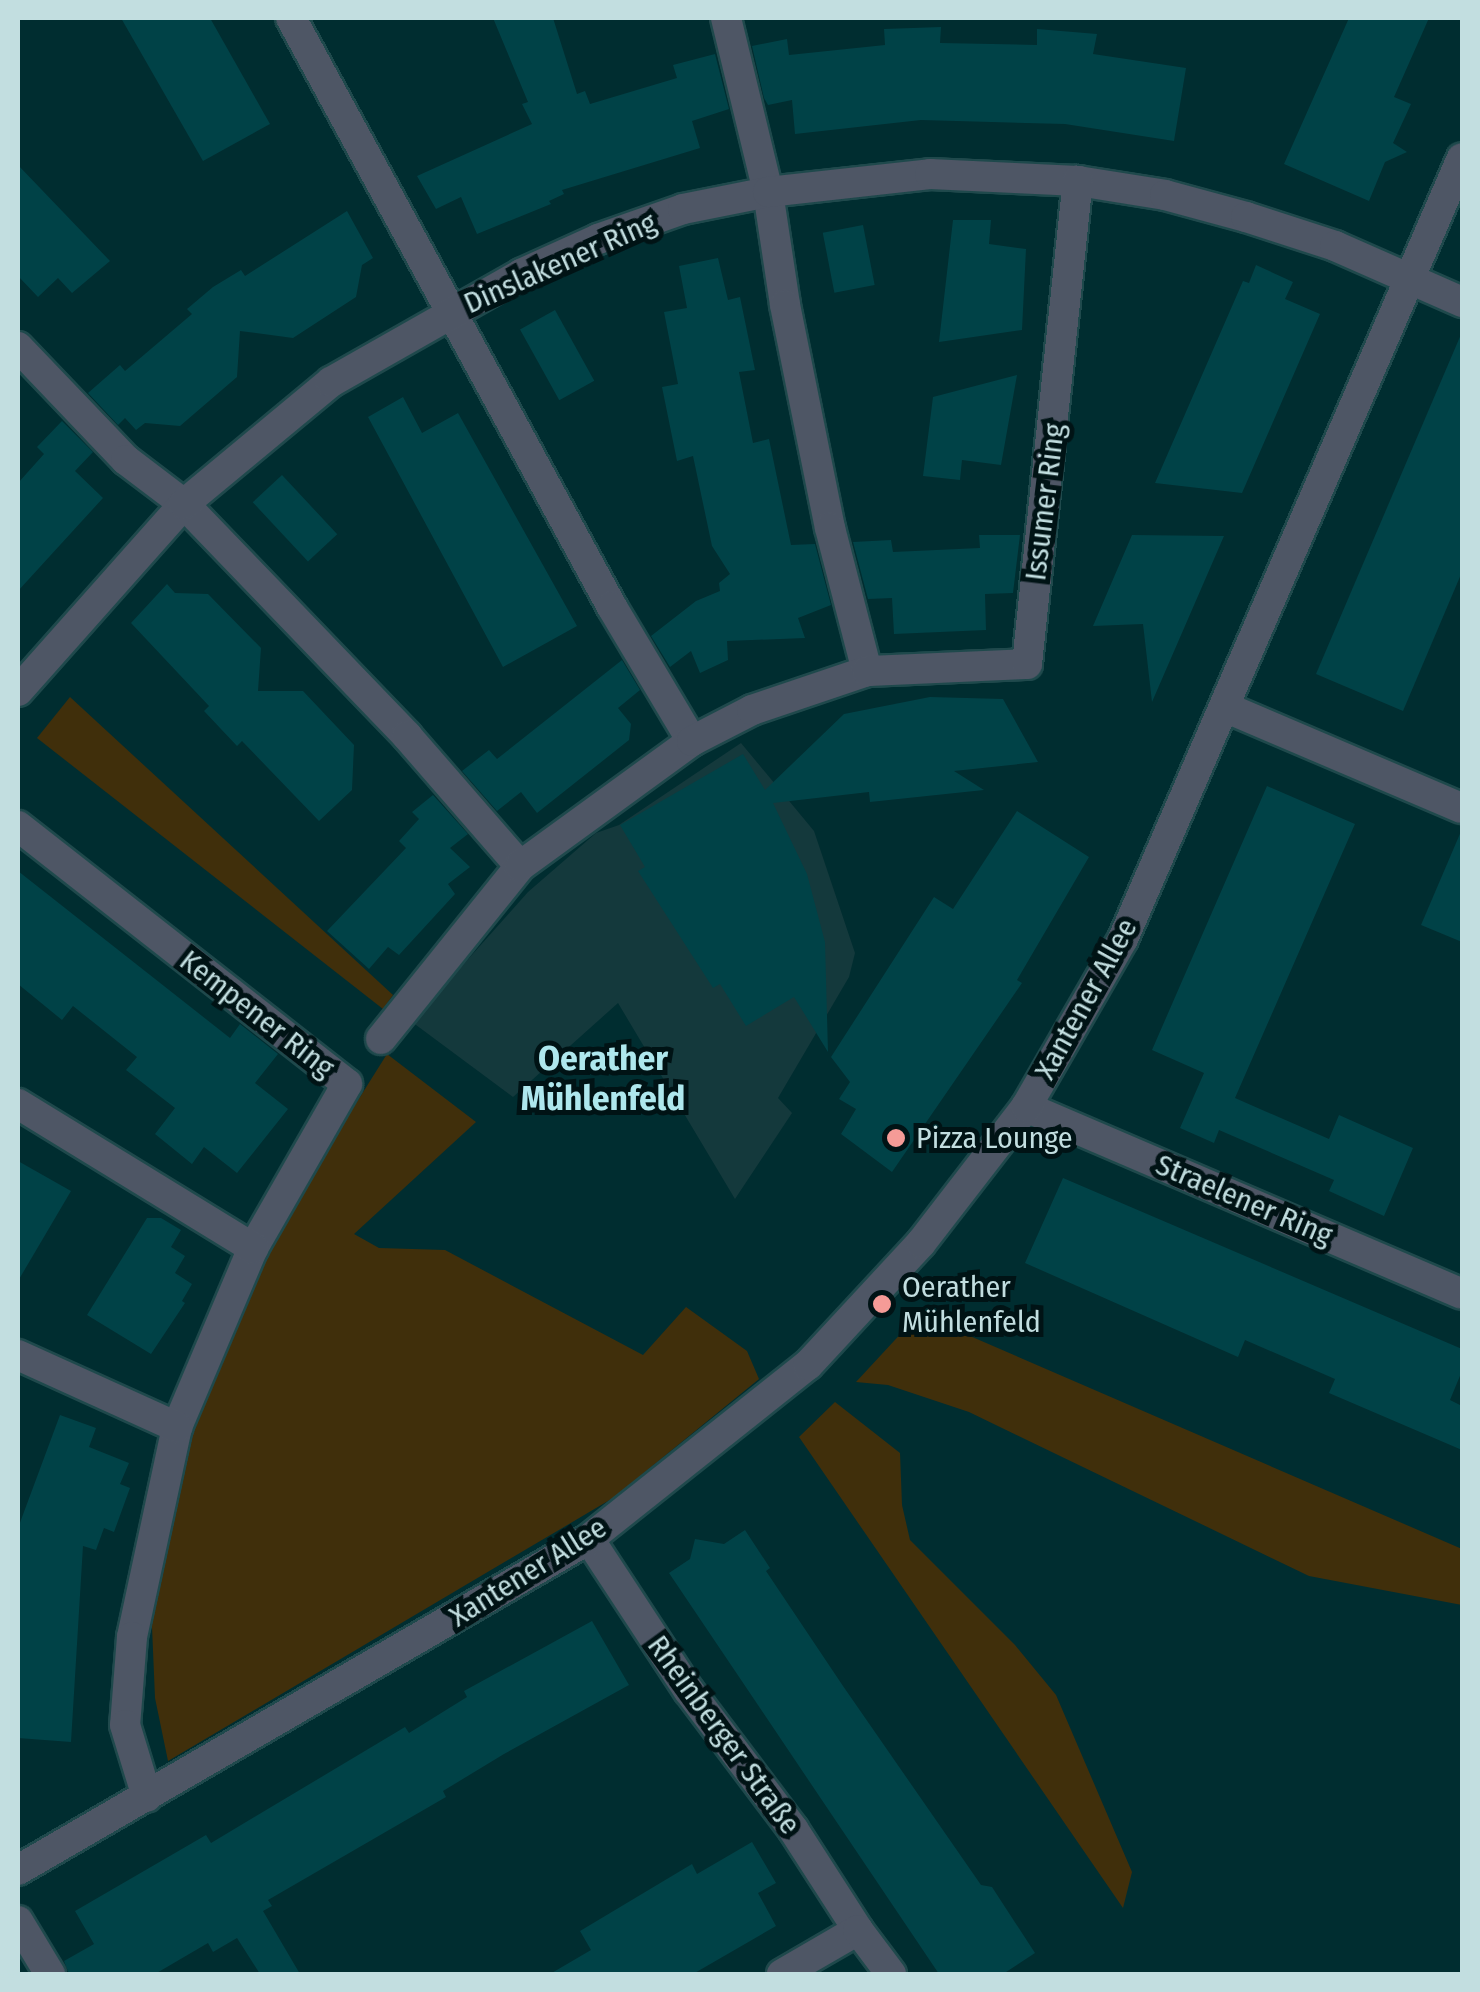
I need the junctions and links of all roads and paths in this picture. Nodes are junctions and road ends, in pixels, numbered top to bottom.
1 (290, 18) edge
2 (726, 18) edge
3 (1462, 158) edge
4 (1078, 181) junction
5 (768, 192) junction
6 (1410, 280) junction
7 (1462, 302) edge
8 (450, 314) junction
9 (18, 347) edge
10 (184, 504) junction
11 (867, 671) junction
12 (18, 691) edge
13 (1227, 708) junction
14 (692, 741) junction
15 (1462, 808) edge
16 (18, 826) edge
17 (520, 866) junction
18 (381, 1039) dead end
19 (18, 1104) edge
20 (1026, 1107) junction
21 (253, 1248) junction
22 (1462, 1294) edge
23 (18, 1355) edge
24 (177, 1427) junction
25 (588, 1539) junction
26 (147, 1797) junction
27 (18, 1870) edge
28 (18, 1920) edge
29 (858, 1930) junction
30 (50, 1974) edge
31 (782, 1974) edge
32 (891, 1974) edge

1 - 8 street
2 - 5 street
3 - 6 street, Xantener Allee
4 - 5 street, Dinslakener Ring
4 - 6 street, Dinslakener Ring
4 - 11 street, Issumer Ring
5 - 8 street, Dinslakener Ring
5 - 11 street
6 - 7 street, Dinslakener Ring
6 - 13 street, Xantener Allee
8 - 10 street, Dinslakener Ring
8 - 14 street
9 - 10 street
10 - 12 street, Dinslakener Ring
10 - 17 street
11 - 14 street, Issumer Ring
13 - 15 street
13 - 20 street, Xantener Allee
14 - 17 street, Issumer Ring
16 - 21 street, Kempener Ring
17 - 18 street, Issumer Ring
19 - 21 street
20 - 22 street, Straelener Ring
20 - 25 street, Xantener Allee
21 - 24 street, Kempener Ring
23 - 24 street
24 - 26 street, Kempener Ring
25 - 26 street, Xantener Allee
25 - 29 street, Rheinberger Straße
26 - 27 street, Xantener Allee
28 - 30 street
29 - 31 street
29 - 32 street, Rheinberger Straße

